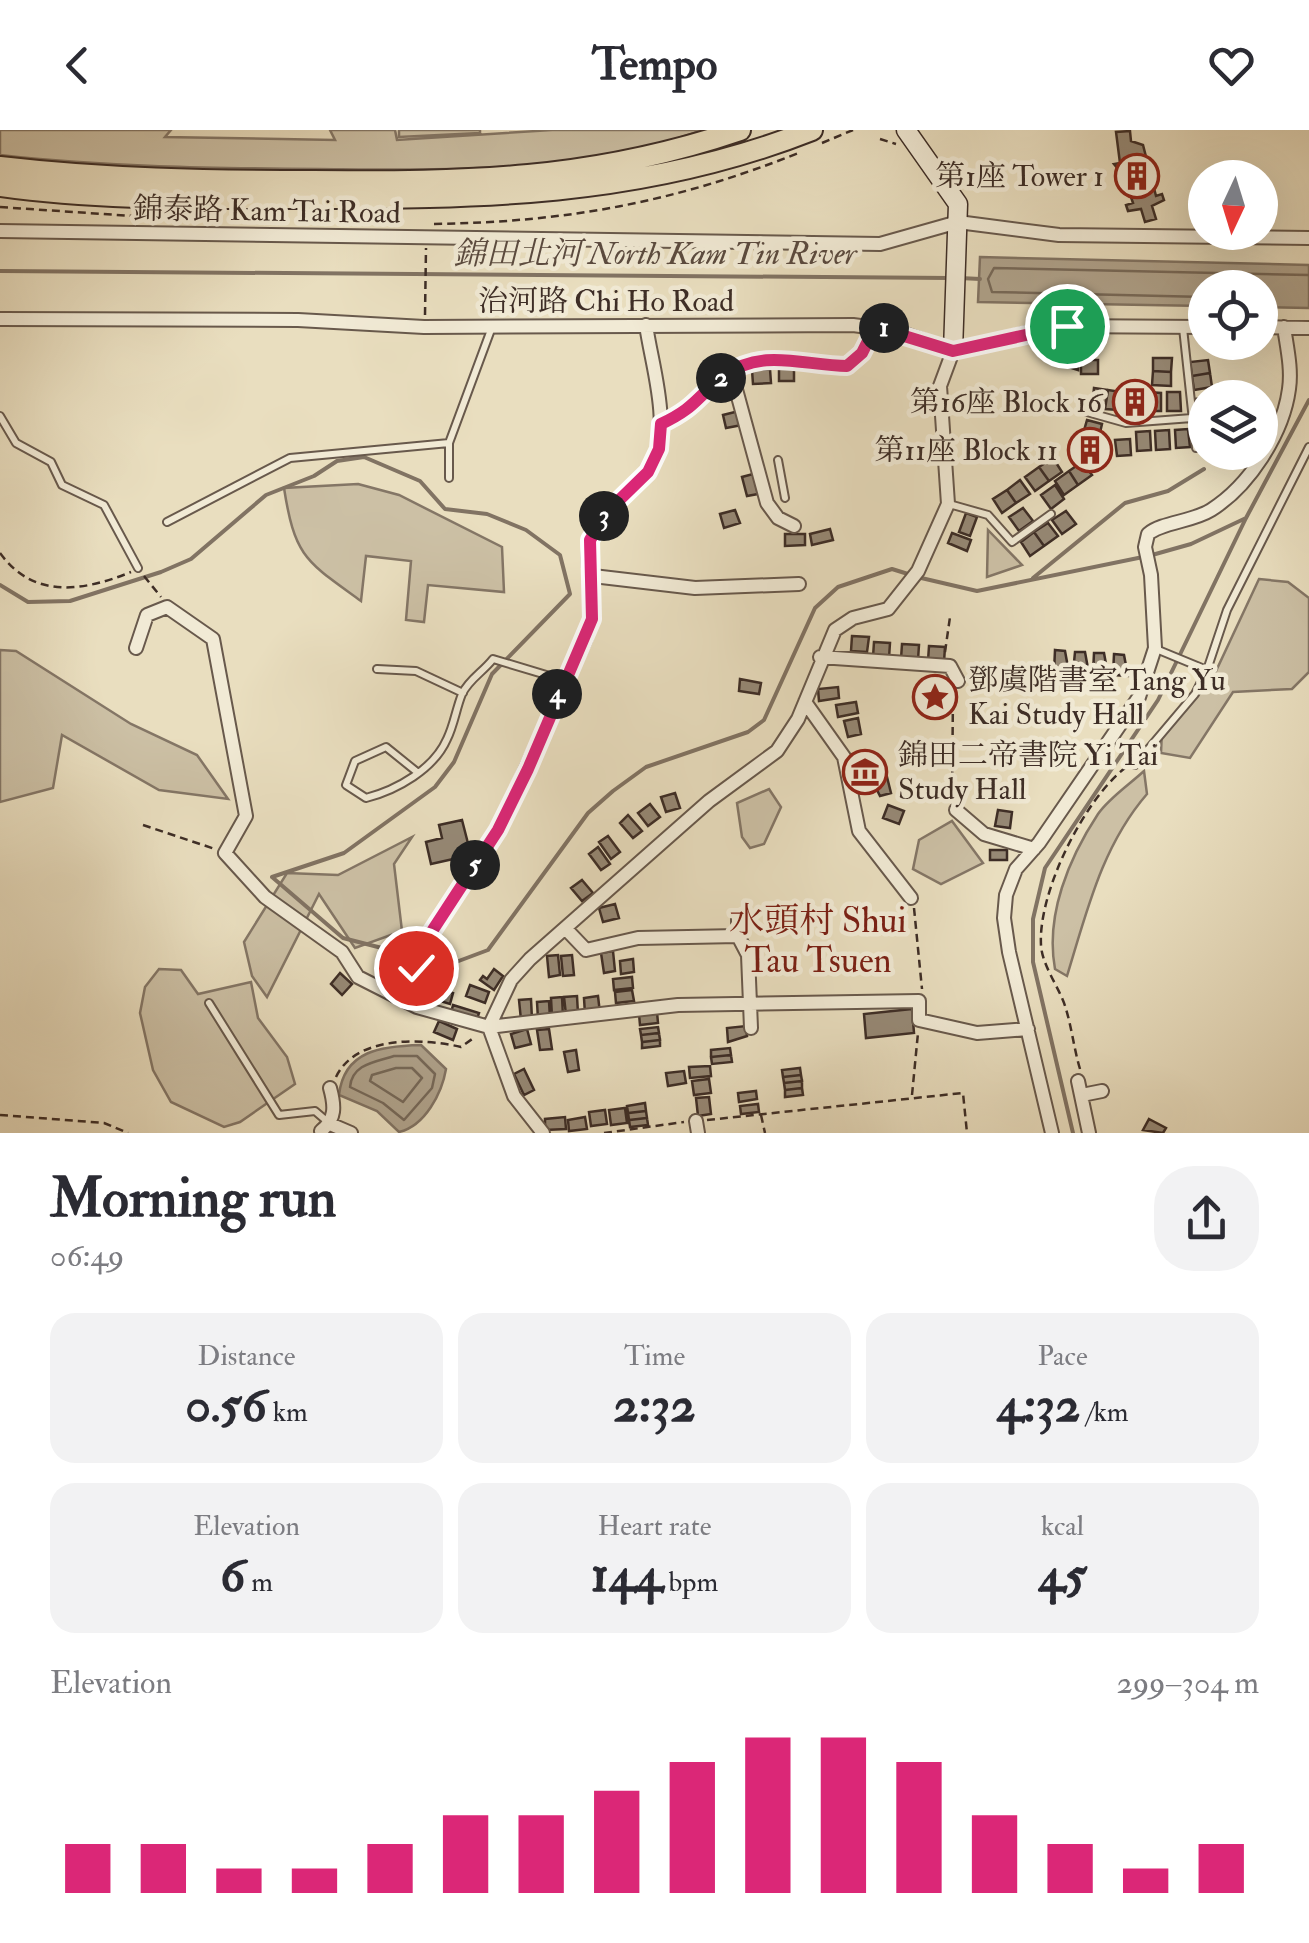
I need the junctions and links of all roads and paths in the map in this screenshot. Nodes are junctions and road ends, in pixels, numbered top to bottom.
1 (740, 130) edge
2 (812, 130) edge
3 (880, 139) dead end
4 (904, 139) edge
5 (0, 167) edge
6 (0, 186) edge
7 (958, 222) junction
8 (0, 231) edge
9 (1309, 238) edge
10 (426, 244) dead end
11 (426, 312) dead end
12 (0, 319) edge
13 (646, 325) junction
14 (492, 326) junction
15 (1183, 326) junction
16 (1188, 326) edge
17 (875, 327) junction
18 (1278, 328) edge
19 (1284, 328) junction
20 (1309, 328) edge
21 (953, 351) junction
22 (731, 371) junction
23 (1188, 380) edge
24 (1087, 412) dead end
25 (0, 416) edge
26 (1188, 418) edge
27 (661, 424) junction
28 (449, 443) junction
29 (1309, 446) edge
30 (778, 460) dead end
31 (449, 478) dead end
32 (785, 498) dead end
33 (948, 504) junction
34 (1052, 514) dead end
35 (167, 522) dead end
36 (794, 526) dead end
37 (0, 554) edge
38 (139, 570) junction
39 (592, 576) junction
40 (799, 584) dead end
41 (156, 590) dead end
42 (950, 617) dead end
43 (136, 648) dead end
44 (1159, 650) junction
45 (820, 657) junction
46 (950, 666) junction
47 (377, 669) dead end
48 (1206, 670) junction
49 (563, 680) junction
50 (958, 681) joint
51 (462, 692) junction
52 (805, 702) junction
53 (1134, 765) joint
54 (417, 772) junction
55 (956, 810) joint
56 (142, 825) dead end
57 (1034, 849) junction
58 (226, 853) junction
59 (471, 871) joint
60 (911, 898) joint
61 (738, 917) dead end
62 (565, 928) junction
63 (738, 936) junction
64 (425, 942) junction
65 (414, 975) junction
66 (920, 1000) junction
67 (209, 1003) dead end
68 (748, 1005) junction
69 (417, 1007) junction
70 (919, 1020) junction
71 (489, 1027) junction
72 (751, 1028) dead end
73 (1028, 1030) junction
74 (1081, 1083) junction
75 (330, 1088) joint
76 (1102, 1091) dead end
77 (912, 1096) junction
78 (760, 1113) junction
79 (0, 1115) edge
80 (325, 1127) edge
81 (697, 1127) edge
82 (128, 1133) edge
83 (350, 1133) edge
84 (543, 1133) edge
85 (604, 1133) edge
86 (766, 1133) edge
87 (966, 1133) edge
88 (1052, 1133) edge
89 (1089, 1133) edge

1 - 5 main road
2 - 6 main road
3 - 4 path
4 - 7 street
7 - 8 street, 錦泰路 Kam Tai Road
7 - 9 street, 錦泰路 Kam Tai Road
7 - 21 street
10 - 11 path
12 - 14 street, 治河路 Chi Ho Road
13 - 14 street, 治河路 Chi Ho Road
13 - 17 street, 治河路 Chi Ho Road
13 - 27 street
14 - 28 lane
15 - 16 street
15 - 21 street
15 - 23 lane
17 - 21 street, 治河路 Chi Ho Road
17 - 22 street
18 - 19 street
19 - 20 street
19 - 44 street
21 - 33 street
22 - 27 street
22 - 36 street
24 - 26 lane
25 - 38 lane
27 - 39 street
28 - 31 lane
28 - 35 lane
29 - 48 lane
30 - 32 lane
33 - 34 lane
33 - 45 street
37 - 38 path
38 - 41 path
39 - 40 street
39 - 49 street
42 - 46 path
43 - 58 street
44 - 48 lane
44 - 57 street
45 - 46 street
45 - 52 street
46 - 50 street
47 - 51 lane
48 - 53 lane
49 - 51 lane
49 - 59 street
50 - 55 path
51 - 54 lane
52 - 60 street
52 - 62 street
53 - 74 path
54 - 54 lane
55 - 57 street
56 - 58 path
57 - 73 street
58 - 69 street
59 - 64 path
60 - 66 path
61 - 63 street
62 - 63 street
62 - 71 street
63 - 68 street
64 - 65 path
64 - 65 path
65 - 69 path
66 - 68 street
66 - 70 street
67 - 80 lane
68 - 71 street
68 - 72 street
69 - 71 street
70 - 73 street
70 - 77 path
71 - 75 path
71 - 84 street
73 - 88 street
74 - 76 street
74 - 89 street
75 - 80 street
77 - 78 path
77 - 87 path
78 - 81 path
78 - 86 path
79 - 82 path
80 - 83 street
81 - 85 path

